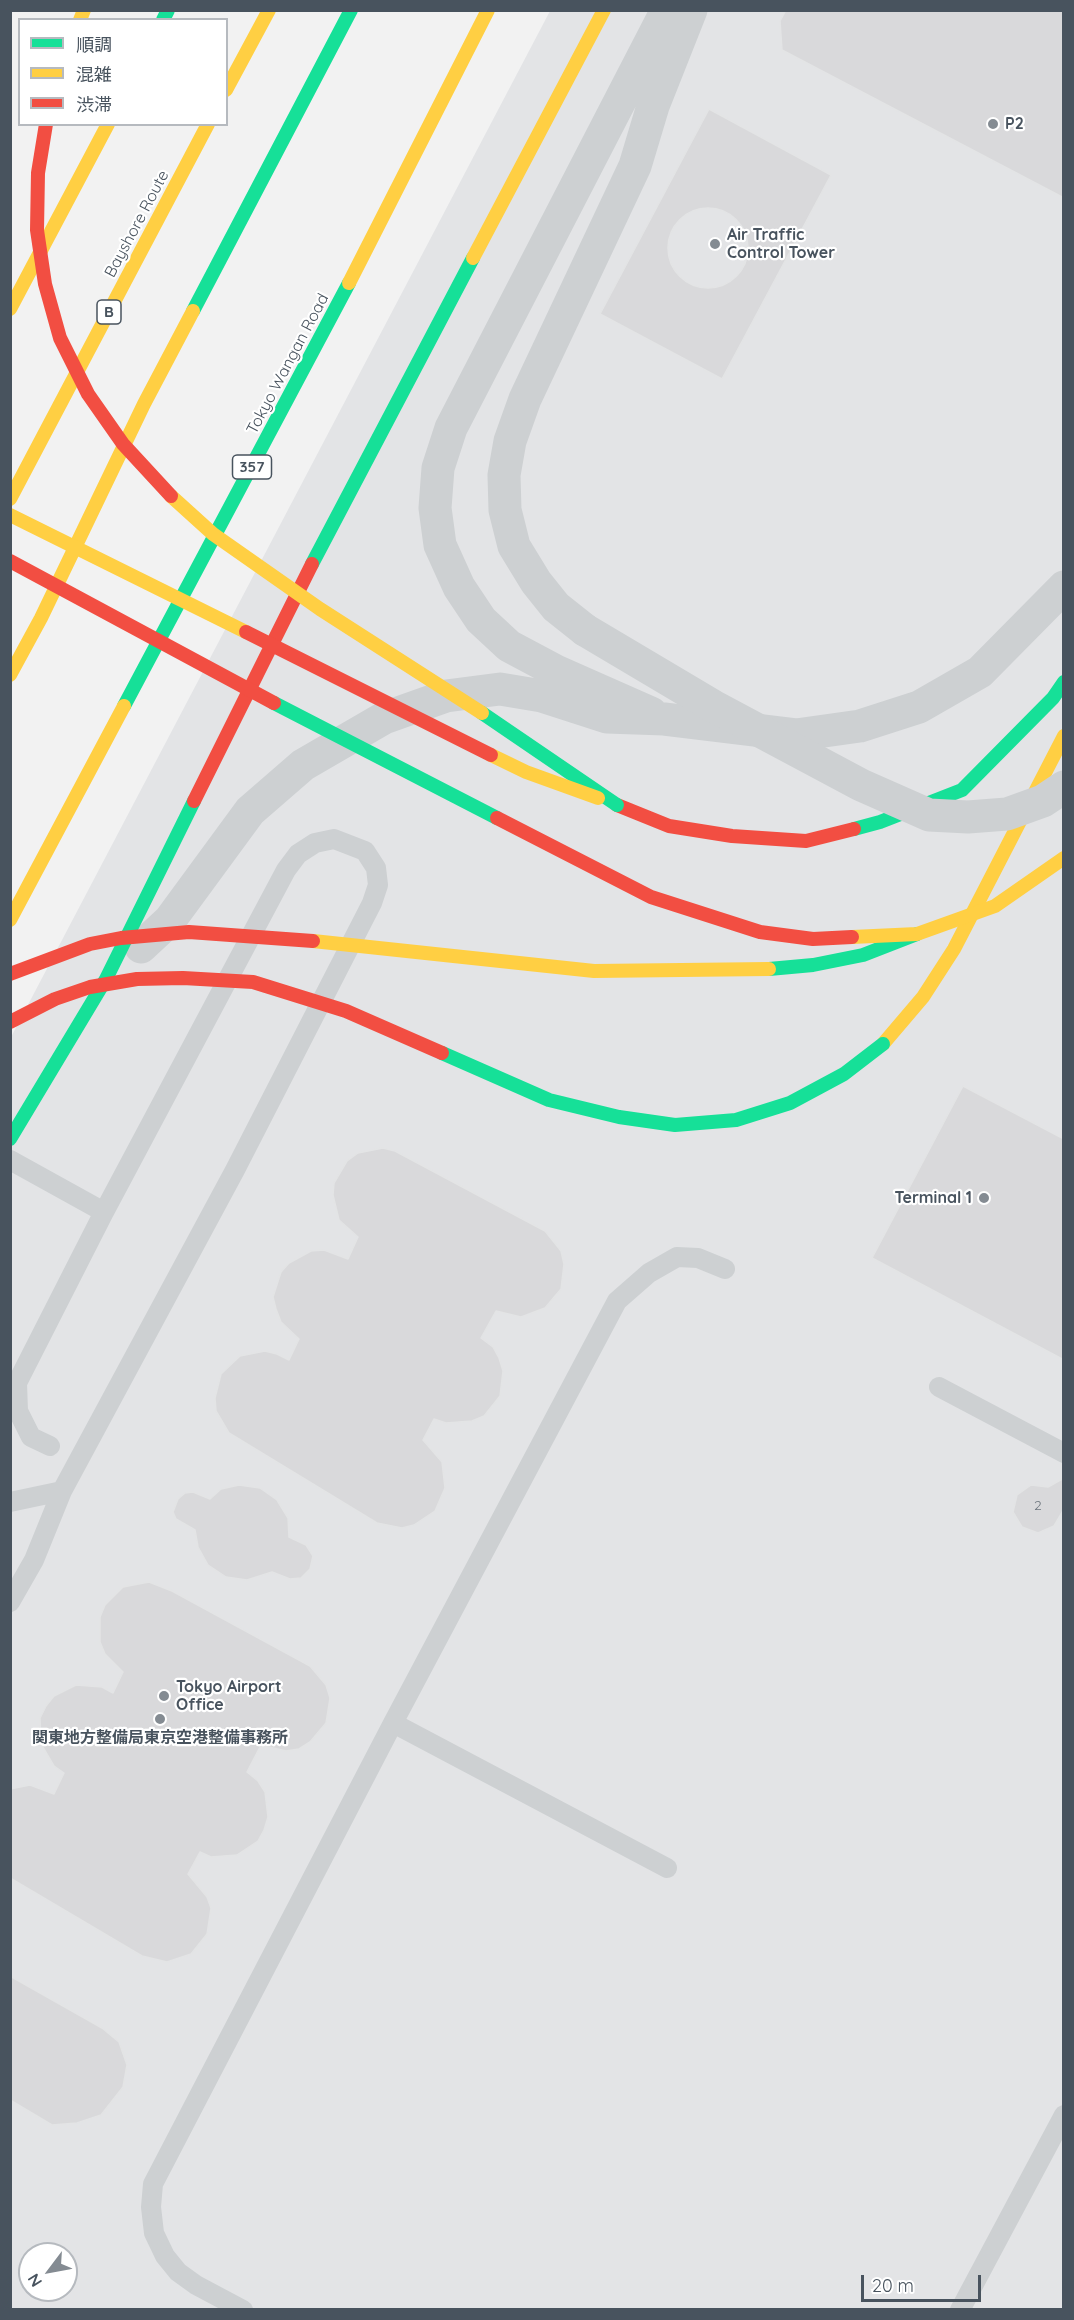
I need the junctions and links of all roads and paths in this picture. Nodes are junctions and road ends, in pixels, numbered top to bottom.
1 (268, 10) edge
2 (351, 10) edge
3 (488, 10) edge
4 (604, 10) edge
5 (667, 10) edge
6 (691, 10) edge
7 (228, 86) edge
8 (46, 126) edge
9 (107, 126) edge
10 (207, 126) edge
11 (10, 309) edge
12 (10, 498) edge
13 (10, 515) edge
14 (10, 561) edge
15 (1064, 587) edge
16 (10, 675) edge
17 (1064, 682) edge
18 (664, 719) junction
19 (1064, 736) edge
20 (1064, 787) edge
21 (617, 805) junction
22 (1064, 858) edge
23 (10, 920) edge
24 (917, 934) junction
25 (10, 974) edge
26 (106, 979) junction
27 (10, 1022) edge
28 (10, 1139) edge
29 (10, 1160) edge
30 (104, 1212) junction
31 (725, 1269) dead end
32 (939, 1387) dead end
33 (50, 1446) dead end
34 (1064, 1453) edge
35 (62, 1491) junction
36 (10, 1502) edge
37 (10, 1602) edge
38 (393, 1723) junction
39 (667, 1868) dead end
40 (1064, 2115) edge
41 (243, 2310) edge
42 (960, 2310) edge

1 - 7 main road
2 - 16 main road
3 - 23 main road, Tokyo Wangan Road / 357
4 - 26 main road
5 - 18 street
6 - 20 street, bridge
8 - 21 main road, bridge
9 - 11 main road
10 - 12 main road, Bayshore Route / B
13 - 21 main road, bridge
14 - 24 main road, bridge
15 - 18 street
17 - 21 main road
18 - 26 street
19 - 27 main road, bridge
22 - 24 main road, bridge
24 - 25 main road, bridge
26 - 28 main road
29 - 30 lane
30 - 33 lane
30 - 35 lane
31 - 38 lane
32 - 34 lane
35 - 36 lane
35 - 37 lane
38 - 39 lane
38 - 41 lane
40 - 42 lane

